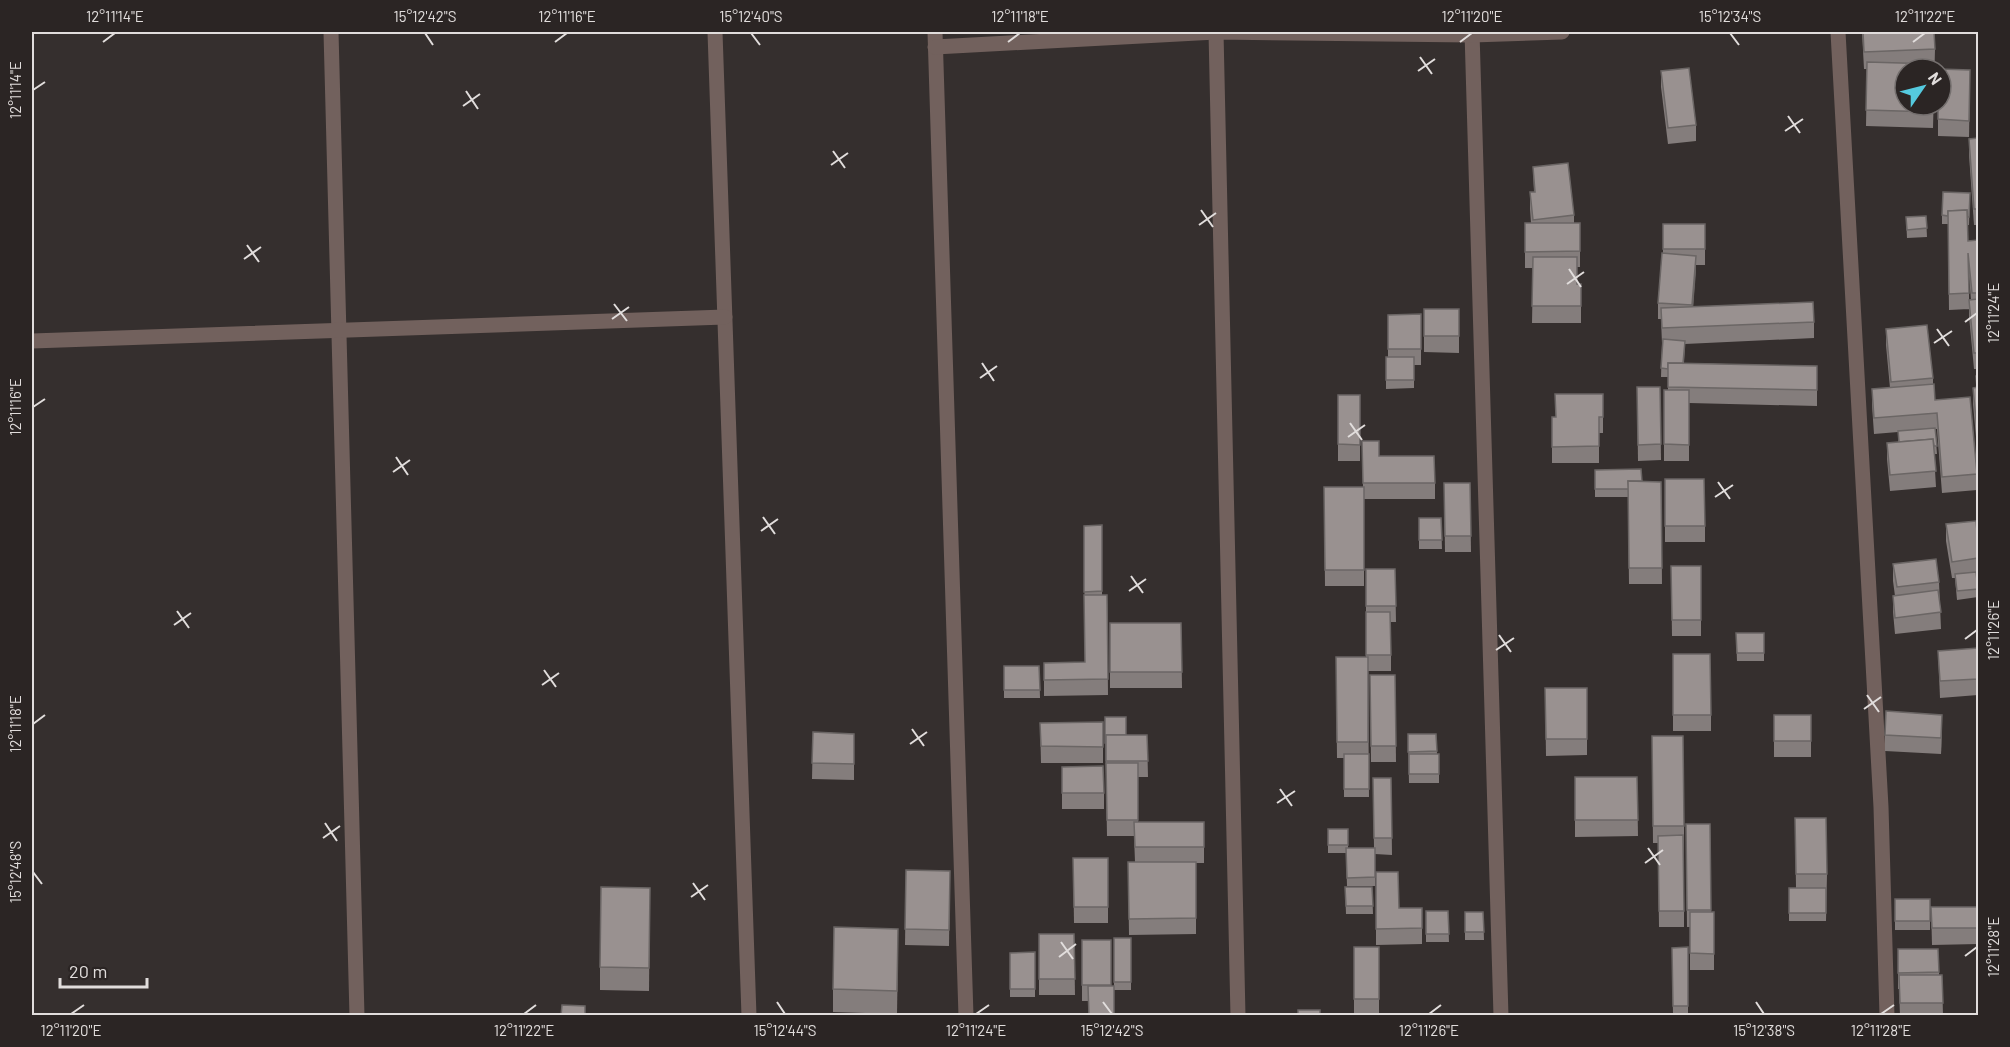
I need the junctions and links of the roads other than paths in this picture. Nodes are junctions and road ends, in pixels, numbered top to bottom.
1 (331, 32) edge
2 (715, 32) edge
3 (1216, 32) edge
4 (1562, 32) edge
5 (1838, 32) edge
6 (1472, 33) edge
7 (935, 39) edge
8 (725, 317) junction
9 (339, 330) junction
10 (32, 341) edge
11 (357, 1016) edge
12 (749, 1016) edge
13 (966, 1016) edge
14 (1238, 1016) edge
15 (1501, 1016) edge
16 (1887, 1016) edge

1 - 9 street
2 - 8 street
3 - 6 street
3 - 7 street
3 - 14 street
4 - 6 street
5 - 16 street
6 - 15 street
7 - 13 street
8 - 9 street
8 - 12 street
9 - 10 street
9 - 11 street

